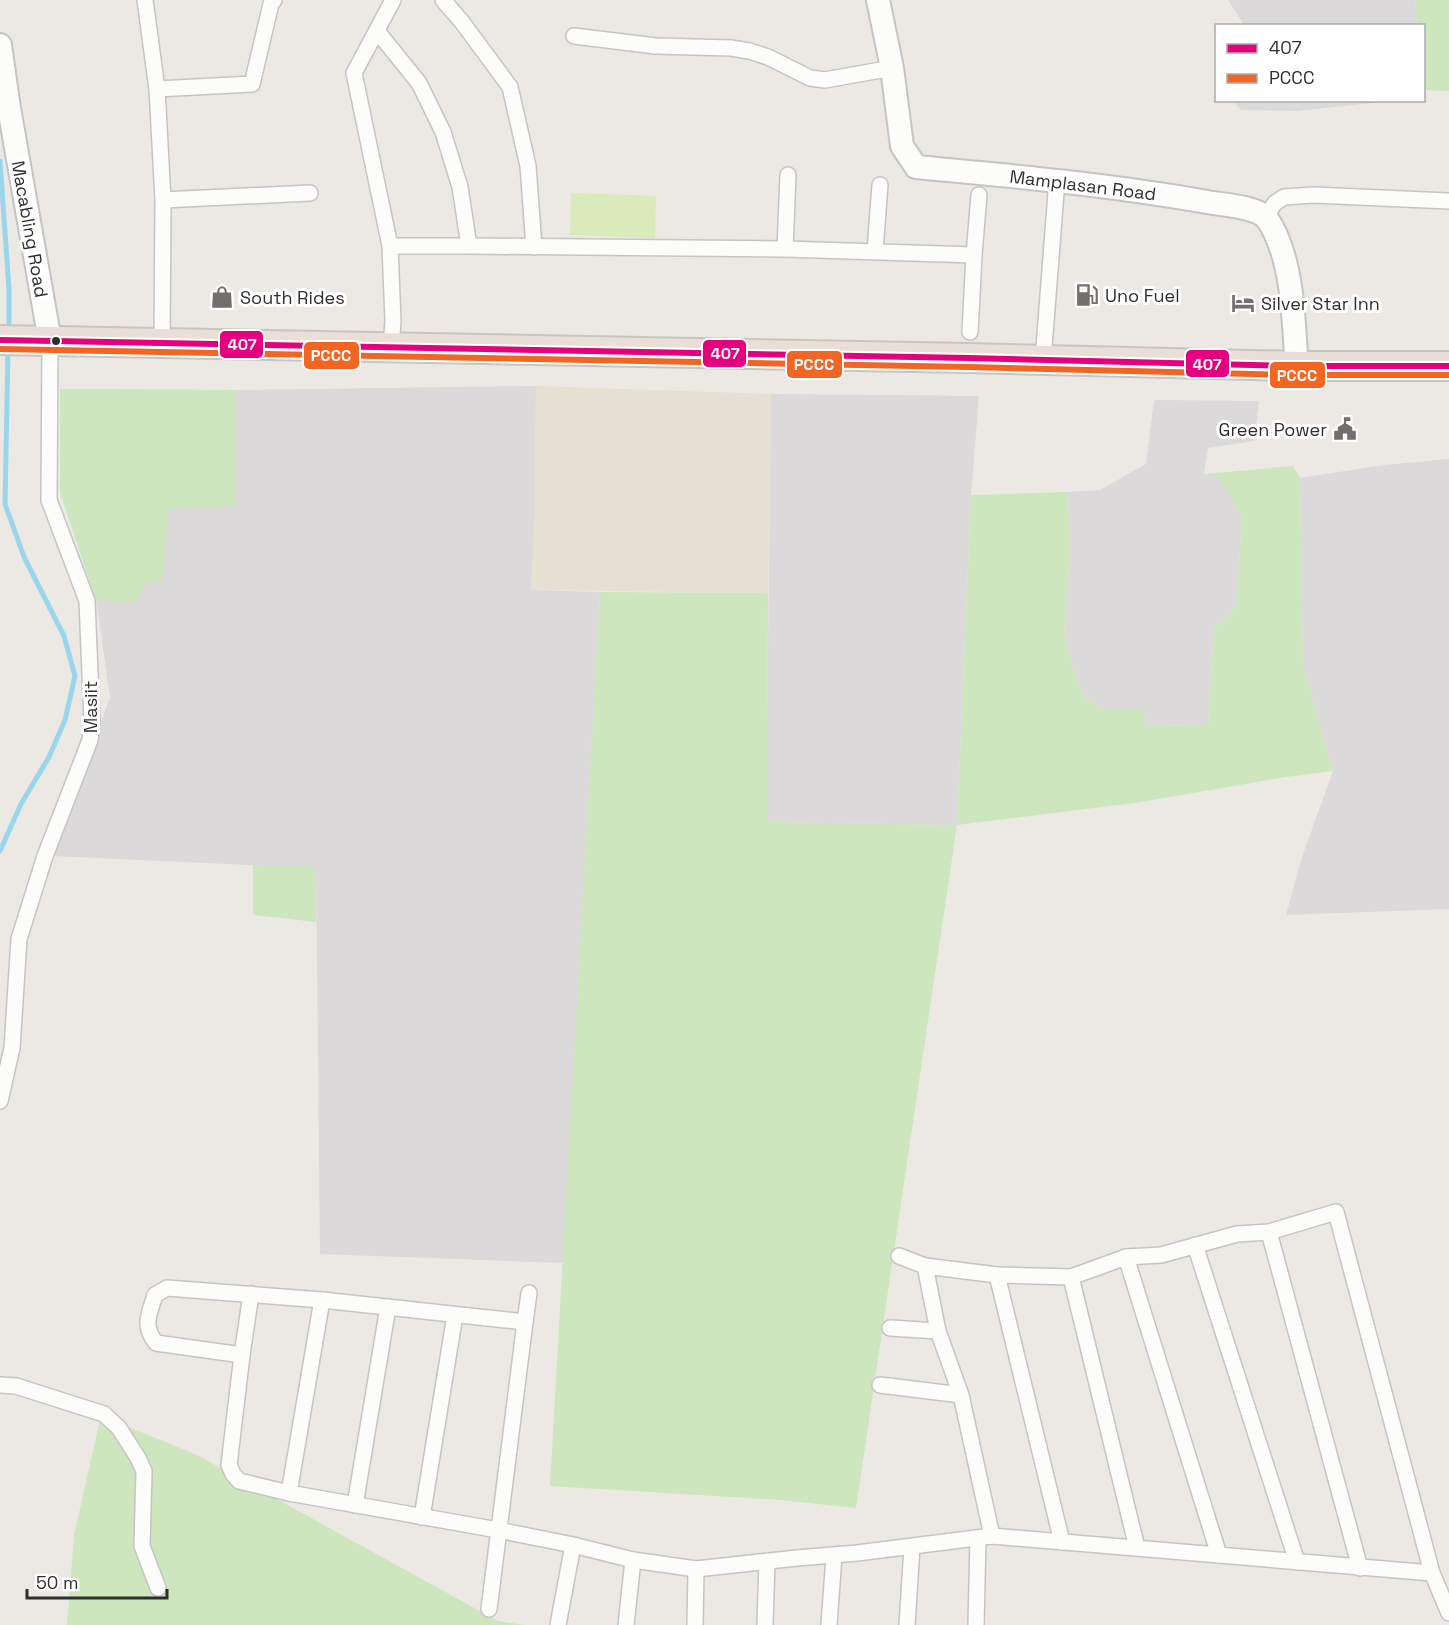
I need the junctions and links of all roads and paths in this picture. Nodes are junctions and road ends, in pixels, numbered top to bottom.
1 (145, 0) edge
2 (274, 0) edge
3 (393, 0) edge
4 (443, 0) edge
5 (879, 0) edge
6 (377, 31) junction
7 (574, 36) dead end
8 (0, 45) edge
9 (892, 68) junction
10 (157, 89) junction
11 (788, 175) dead end
12 (1057, 180) junction
13 (880, 185) dead end
14 (310, 193) dead end
15 (979, 195) dead end
16 (163, 200) junction
17 (1449, 201) edge
18 (1265, 217) junction
19 (390, 246) junction
20 (469, 246) junction
21 (534, 247) junction
22 (785, 249) junction
23 (876, 251) junction
24 (974, 255) junction
25 (970, 332) dead end
26 (0, 340) edge
27 (42, 341) junction
28 (162, 343) junction
29 (391, 348) junction
30 (1042, 360) junction
31 (1297, 366) junction
32 (1449, 366) edge
33 (0, 1101) edge
34 (1269, 1232) junction
35 (1195, 1245) junction
36 (899, 1256) dead end
37 (1126, 1257) junction
38 (925, 1266) junction
39 (997, 1275) junction
40 (1071, 1277) junction
41 (529, 1293) dead end
42 (250, 1294) junction
43 (322, 1300) junction
44 (388, 1307) junction
45 (455, 1315) junction
46 (525, 1322) junction
47 (890, 1328) dead end
48 (938, 1331) junction
49 (242, 1355) junction
50 (0, 1385) edge
51 (880, 1386) dead end
52 (961, 1395) junction
53 (290, 1493) junction
54 (355, 1505) junction
55 (422, 1517) junction
56 (498, 1530) junction
57 (985, 1537) junction
58 (1062, 1542) junction
59 (573, 1545) junction
60 (912, 1547) junction
61 (1137, 1548) junction
62 (1219, 1555) junction
63 (834, 1556) junction
64 (633, 1560) junction
65 (767, 1561) junction
66 (1297, 1562) junction
67 (1360, 1568) junction
68 (696, 1569) junction
69 (1432, 1573) junction
70 (158, 1588) dead end
71 (489, 1609) dead end
72 (1449, 1613) edge
73 (558, 1625) edge
74 (626, 1625) edge
75 (695, 1625) edge
76 (765, 1625) edge
77 (829, 1625) edge
78 (907, 1625) edge
79 (976, 1625) edge

1 - 10 street
2 - 10 street
3 - 6 street
4 - 21 street
5 - 9 street, Mamplasan Road
6 - 19 street
6 - 20 street
7 - 9 street
8 - 27 street, Macabling Road
9 - 12 street, Mamplasan Road
10 - 16 street
11 - 22 street
12 - 18 street, Mamplasan Road
12 - 30 street
13 - 23 street
14 - 16 street
15 - 24 street
16 - 28 street
17 - 18 street
18 - 31 street
19 - 20 street
19 - 29 street
20 - 21 street
21 - 22 street
22 - 23 street
23 - 24 street
24 - 25 street
26 - 27 highway
27 - 28 highway
27 - 33 street, Masiit
28 - 29 highway
29 - 30 highway
30 - 31 highway
31 - 32 highway
34 - 35 street
34 - 67 street
34 - 69 street
35 - 37 street
35 - 66 street
36 - 38 street
37 - 40 street
37 - 62 street
38 - 39 street
38 - 48 street
39 - 40 street
39 - 58 street
40 - 61 street
41 - 46 street
42 - 43 street
42 - 49 street
42 - 49 street
43 - 44 street
43 - 53 street
44 - 45 street
44 - 54 street
45 - 46 street
45 - 55 street
46 - 56 street
47 - 48 street
48 - 52 street
49 - 53 street
50 - 70 street
51 - 52 street
52 - 57 street
53 - 54 street
54 - 55 street
55 - 56 street
56 - 59 street
56 - 71 street
57 - 58 street
57 - 60 street
57 - 79 street
58 - 61 street
59 - 64 street
59 - 73 street
60 - 63 street
60 - 78 street
61 - 62 street
62 - 66 street
63 - 65 street
63 - 77 street
64 - 68 street
64 - 74 street
65 - 68 street
65 - 76 street
66 - 67 street
67 - 69 street
68 - 75 street
69 - 72 street

